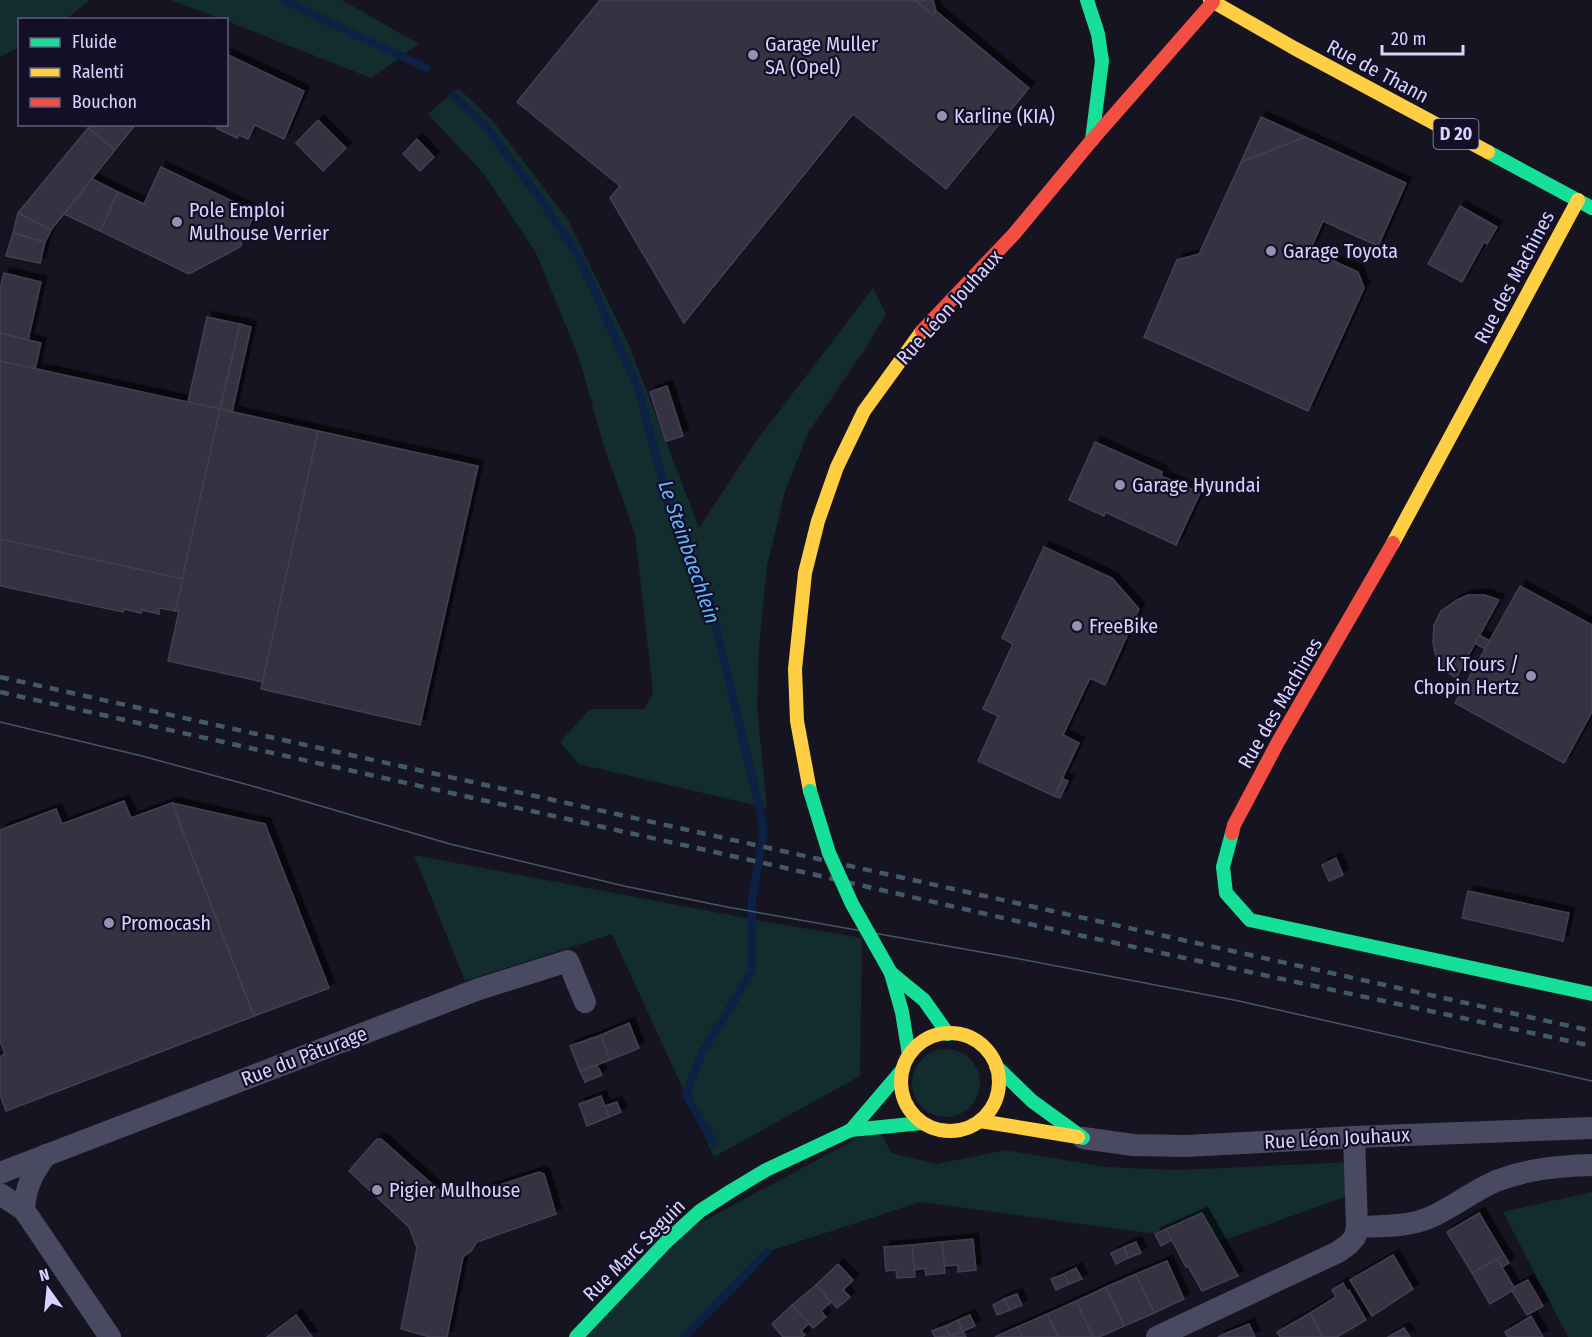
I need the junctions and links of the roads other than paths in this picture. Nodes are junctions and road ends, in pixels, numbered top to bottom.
1 (1086, 0) edge
2 (1213, 0) edge
3 (1092, 140) junction
4 (1578, 200) junction
5 (1592, 208) edge
6 (891, 973) junction
7 (1592, 994) edge
8 (585, 1002) dead end
9 (948, 1034) junction
10 (909, 1055) junction
11 (996, 1066) junction
12 (903, 1069) junction
13 (980, 1121) junction
14 (922, 1123) junction
15 (1592, 1128) edge
16 (851, 1130) junction
17 (1354, 1137) junction
18 (1083, 1138) junction
19 (46, 1155) junction
20 (1592, 1165) edge
21 (0, 1173) edge
22 (0, 1194) edge
23 (24, 1210) junction
24 (1357, 1227) junction
25 (110, 1337) edge
26 (576, 1337) edge
27 (1157, 1337) edge

1 - 3 street
2 - 3 street, Rue Léon Jouhaux
2 - 4 street, Rue de Thann / D 20
3 - 6 street, Rue Léon Jouhaux, bridge
4 - 5 street, Rue de Thann / D 20
4 - 7 street, Rue des Machines
6 - 9 street, Rue Léon Jouhaux
6 - 10 street, Rue Léon Jouhaux
8 - 19 street, Rue du Pâturage
9 - 10 street
9 - 11 street
10 - 12 street
11 - 13 street
11 - 18 street, Rue Léon Jouhaux
12 - 14 street
12 - 16 street, Rue Marc Seguin
13 - 14 street
13 - 18 street, Rue Léon Jouhaux
14 - 16 street, Rue Marc Seguin
15 - 17 street, Rue Léon Jouhaux
16 - 26 street, Rue Marc Seguin
17 - 18 street, Rue Léon Jouhaux
17 - 24 street
19 - 21 street, Rue du Pâturage
19 - 23 street
20 - 24 street
22 - 23 street
23 - 25 street
24 - 27 street

